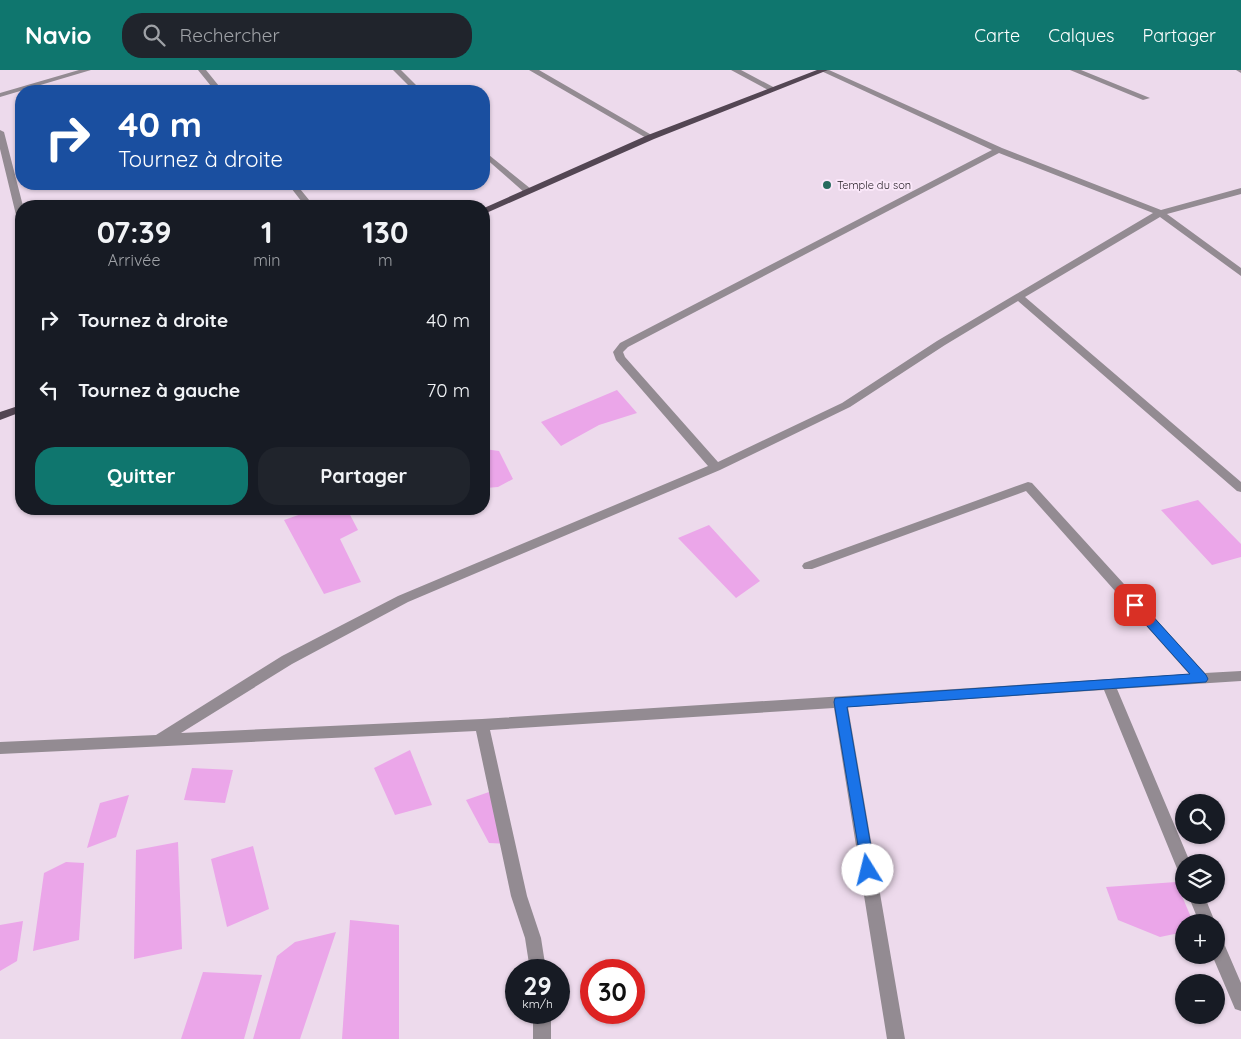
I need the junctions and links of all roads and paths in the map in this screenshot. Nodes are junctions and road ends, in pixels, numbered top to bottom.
1 (87, 70) edge
2 (202, 70) edge
3 (397, 70) edge
4 (533, 70) edge
5 (735, 70) edge
6 (823, 70) edge
7 (1074, 70) edge
8 (35, 85) edge
9 (214, 85) edge
10 (412, 85) edge
11 (773, 89) junction
12 (15, 91) edge
13 (0, 95) edge
14 (1146, 98) dead end
15 (0, 132) edge
16 (651, 137) junction
17 (999, 150) junction
18 (490, 157) edge
19 (297, 190) edge
20 (528, 191) junction
21 (1241, 191) edge
22 (17, 200) edge
23 (305, 200) edge
24 (490, 208) edge
25 (1160, 212) junction
26 (1241, 273) edge
27 (1019, 297) junction
28 (15, 410) edge
29 (0, 416) edge
30 (716, 467) junction
31 (1241, 488) edge
32 (808, 566) dead end
33 (1241, 676) edge
34 (1202, 679) junction
35 (1108, 684) junction
36 (840, 702) junction
37 (482, 725) junction
38 (159, 740) junction
39 (0, 748) edge
40 (1179, 854) edge
41 (536, 959) edge
42 (1224, 964) edge
43 (1241, 1003) edge
44 (542, 1024) edge
45 (542, 1039) edge
46 (896, 1039) edge

1 - 8 street
2 - 9 street
3 - 10 street
4 - 16 street
5 - 11 street
6 - 11 main road
6 - 17 street
7 - 14 street
11 - 16 main road
12 - 13 street
15 - 22 street
16 - 20 main road
17 - 25 street
17 - 30 street
18 - 20 street
19 - 23 street
20 - 24 main road
21 - 25 street
25 - 26 street
25 - 27 street
27 - 30 street
27 - 31 street
28 - 29 main road
30 - 38 street
32 - 34 street
33 - 34 street
34 - 35 street
35 - 36 street
35 - 40 street
36 - 37 street
36 - 46 street
37 - 38 street
37 - 41 street
38 - 39 street
42 - 43 street
44 - 45 street

